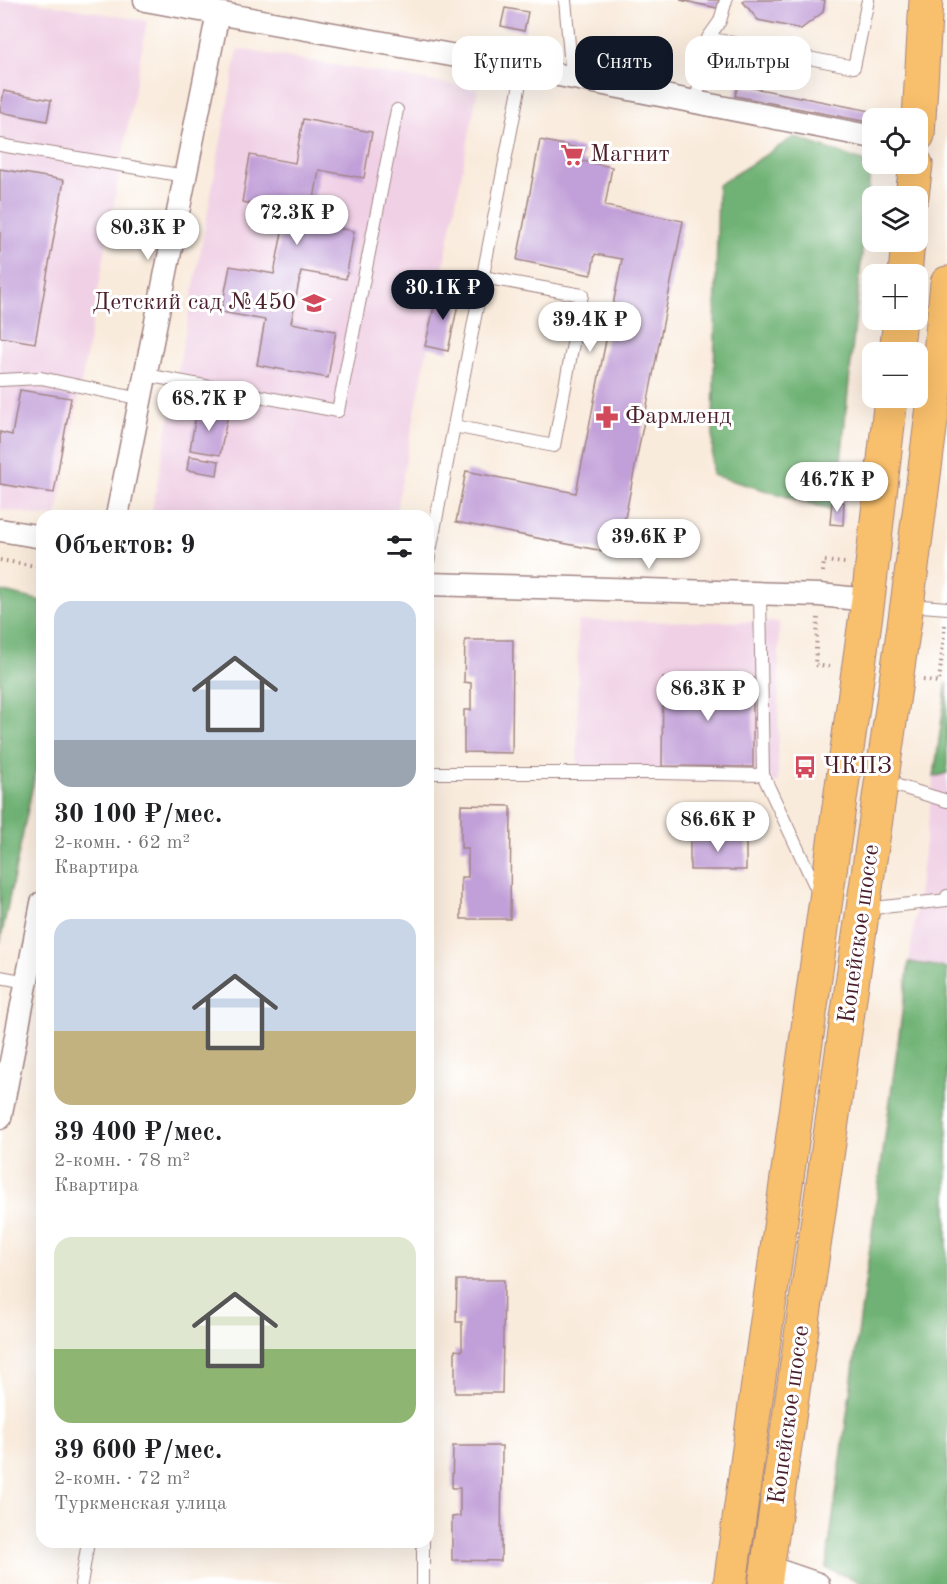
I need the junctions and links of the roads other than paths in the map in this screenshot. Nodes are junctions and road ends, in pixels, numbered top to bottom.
1 (145, 0) edge
2 (565, 0) edge
3 (726, 0) edge
4 (868, 0) edge
5 (926, 0) edge
6 (218, 13) junction
7 (709, 36) edge
8 (452, 55) edge
9 (811, 58) edge
10 (563, 76) edge
11 (572, 78) junction
12 (519, 90) edge
13 (698, 90) edge
14 (696, 102) junction
15 (920, 108) edge
16 (397, 110) dead end
17 (862, 135) edge
18 (0, 146) edge
19 (185, 176) junction
20 (483, 277) junction
21 (947, 283) edge
22 (146, 375) junction
23 (0, 380) edge
24 (141, 399) junction
25 (890, 408) edge
26 (454, 426) junction
27 (118, 510) edge
28 (0, 530) edge
29 (434, 531) edge
30 (36, 536) edge
31 (434, 584) edge
32 (760, 593) junction
33 (868, 600) junction
34 (907, 605) junction
35 (947, 608) edge
36 (434, 773) edge
37 (763, 775) junction
38 (881, 781) junction
39 (947, 801) edge
40 (947, 897) edge
41 (825, 906) junction
42 (864, 909) junction
43 (36, 935) edge
44 (0, 977) edge
45 (27, 982) junction
46 (0, 1118) edge
47 (87, 1548) edge
48 (423, 1548) edge
49 (767, 1575) edge
50 (81, 1584) edge
51 (423, 1584) edge
52 (730, 1584) edge
53 (818, 1584) edge

1 - 6 street
2 - 11 lane
3 - 7 lane
4 - 9 lane
5 - 15 main road
6 - 8 street
6 - 19 street
10 - 11 street
11 - 14 street
12 - 20 lane
13 - 14 lane
14 - 17 street
16 - 22 lane
18 - 19 lane
19 - 22 street
20 - 26 lane
20 - 26 lane
21 - 34 main road, Копейское шоссе
22 - 24 street
23 - 24 lane
24 - 27 street
25 - 33 main road, Копейское шоссе
26 - 29 lane
28 - 30 street
31 - 32 street
32 - 33 street
32 - 37 lane
33 - 34 main road
33 - 41 main road, Копейское шоссе
34 - 35 lane
34 - 38 main road, Копейское шоссе
36 - 37 lane
37 - 41 lane
38 - 39 lane
38 - 42 main road, Копейское шоссе
40 - 42 lane
41 - 52 main road, Копейское шоссе
42 - 49 main road, Копейское шоссе
43 - 45 street
44 - 45 lane
45 - 46 street
47 - 50 lane
48 - 51 lane
49 - 53 street

